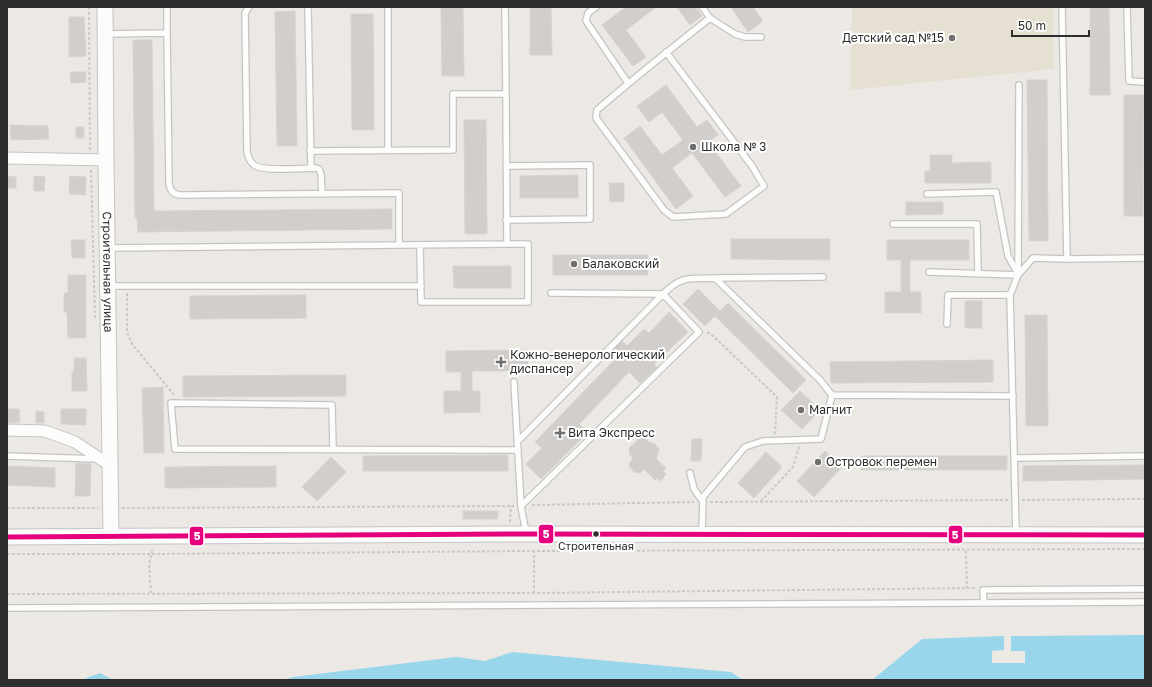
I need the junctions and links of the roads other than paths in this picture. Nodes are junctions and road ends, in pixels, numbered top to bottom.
1 (105, 7) edge
2 (167, 7) edge
3 (249, 7) edge
4 (308, 7) edge
5 (388, 7) edge
6 (505, 7) edge
7 (596, 7) edge
8 (702, 7) edge
9 (1062, 7) edge
10 (1127, 7) edge
11 (710, 18) junction
12 (167, 33) junction
13 (105, 34) junction
14 (761, 37) dead end
15 (666, 52) junction
16 (1145, 82) edge
17 (628, 83) junction
18 (1019, 85) dead end
19 (506, 94) junction
20 (388, 150) junction
21 (310, 151) junction
22 (7, 158) edge
23 (106, 160) junction
24 (506, 166) junction
25 (311, 168) junction
26 (322, 194) junction
27 (926, 194) dead end
28 (506, 220) junction
29 (893, 224) dead end
30 (506, 244) junction
31 (399, 245) junction
32 (420, 245) junction
33 (108, 248) junction
34 (1145, 258) edge
35 (1067, 259) junction
36 (929, 272) dead end
37 (978, 274) junction
38 (1018, 275) junction
39 (715, 278) junction
40 (823, 278) dead end
41 (108, 286) junction
42 (421, 286) junction
43 (551, 293) dead end
44 (663, 294) junction
45 (1010, 294) junction
46 (947, 324) dead end
47 (514, 382) dead end
48 (832, 395) junction
49 (1013, 396) junction
50 (7, 430) edge
51 (518, 442) junction
52 (333, 449) junction
53 (518, 450) junction
54 (7, 456) edge
55 (1145, 456) edge
56 (1014, 458) junction
57 (106, 462) junction
58 (690, 473) dead end
59 (703, 502) junction
60 (521, 506) junction
61 (526, 534) junction
62 (702, 535) junction
63 (111, 536) junction
64 (1016, 536) junction
65 (1145, 536) edge
66 (7, 537) edge
67 (1145, 589) edge
68 (1145, 602) edge
69 (984, 603) junction
70 (7, 608) edge

1 - 13 main road, Строительная улица
2 - 12 lane
3 - 25 lane
4 - 21 lane
5 - 20 lane
6 - 19 lane
7 - 17 lane
8 - 11 lane
9 - 35 lane
10 - 16 lane
11 - 14 lane
11 - 15 lane
12 - 13 lane
12 - 26 lane
13 - 23 main road, Строительная улица
15 - 17 lane
15 - 17 lane
18 - 38 lane
19 - 20 lane
19 - 24 lane
20 - 21 lane
21 - 25 lane
22 - 23 street
23 - 33 main road, Строительная улица
24 - 28 lane
24 - 28 lane
25 - 26 lane
26 - 31 lane
27 - 38 lane
28 - 30 lane
29 - 37 lane
30 - 32 lane
30 - 42 lane
31 - 32 lane
31 - 33 lane
32 - 42 lane
33 - 41 main road, Строительная улица
34 - 35 lane
35 - 38 lane
36 - 37 lane
37 - 38 lane
38 - 45 lane
39 - 40 lane
39 - 44 lane
39 - 48 lane
41 - 42 lane
41 - 57 main road, Строительная улица
43 - 44 lane
44 - 51 lane
44 - 60 lane
45 - 46 lane
45 - 49 lane
47 - 51 lane
48 - 49 lane
48 - 59 lane
49 - 56 lane
50 - 57 street
51 - 53 lane
52 - 52 lane
52 - 53 lane
53 - 60 lane
54 - 57 lane
55 - 56 lane
56 - 64 lane
57 - 63 main road, Строительная улица
58 - 59 lane
59 - 62 lane
60 - 61 lane
61 - 62 main road
61 - 63 main road
62 - 64 main road
63 - 66 main road
64 - 65 main road
67 - 69 lane
68 - 69 lane
69 - 70 lane

